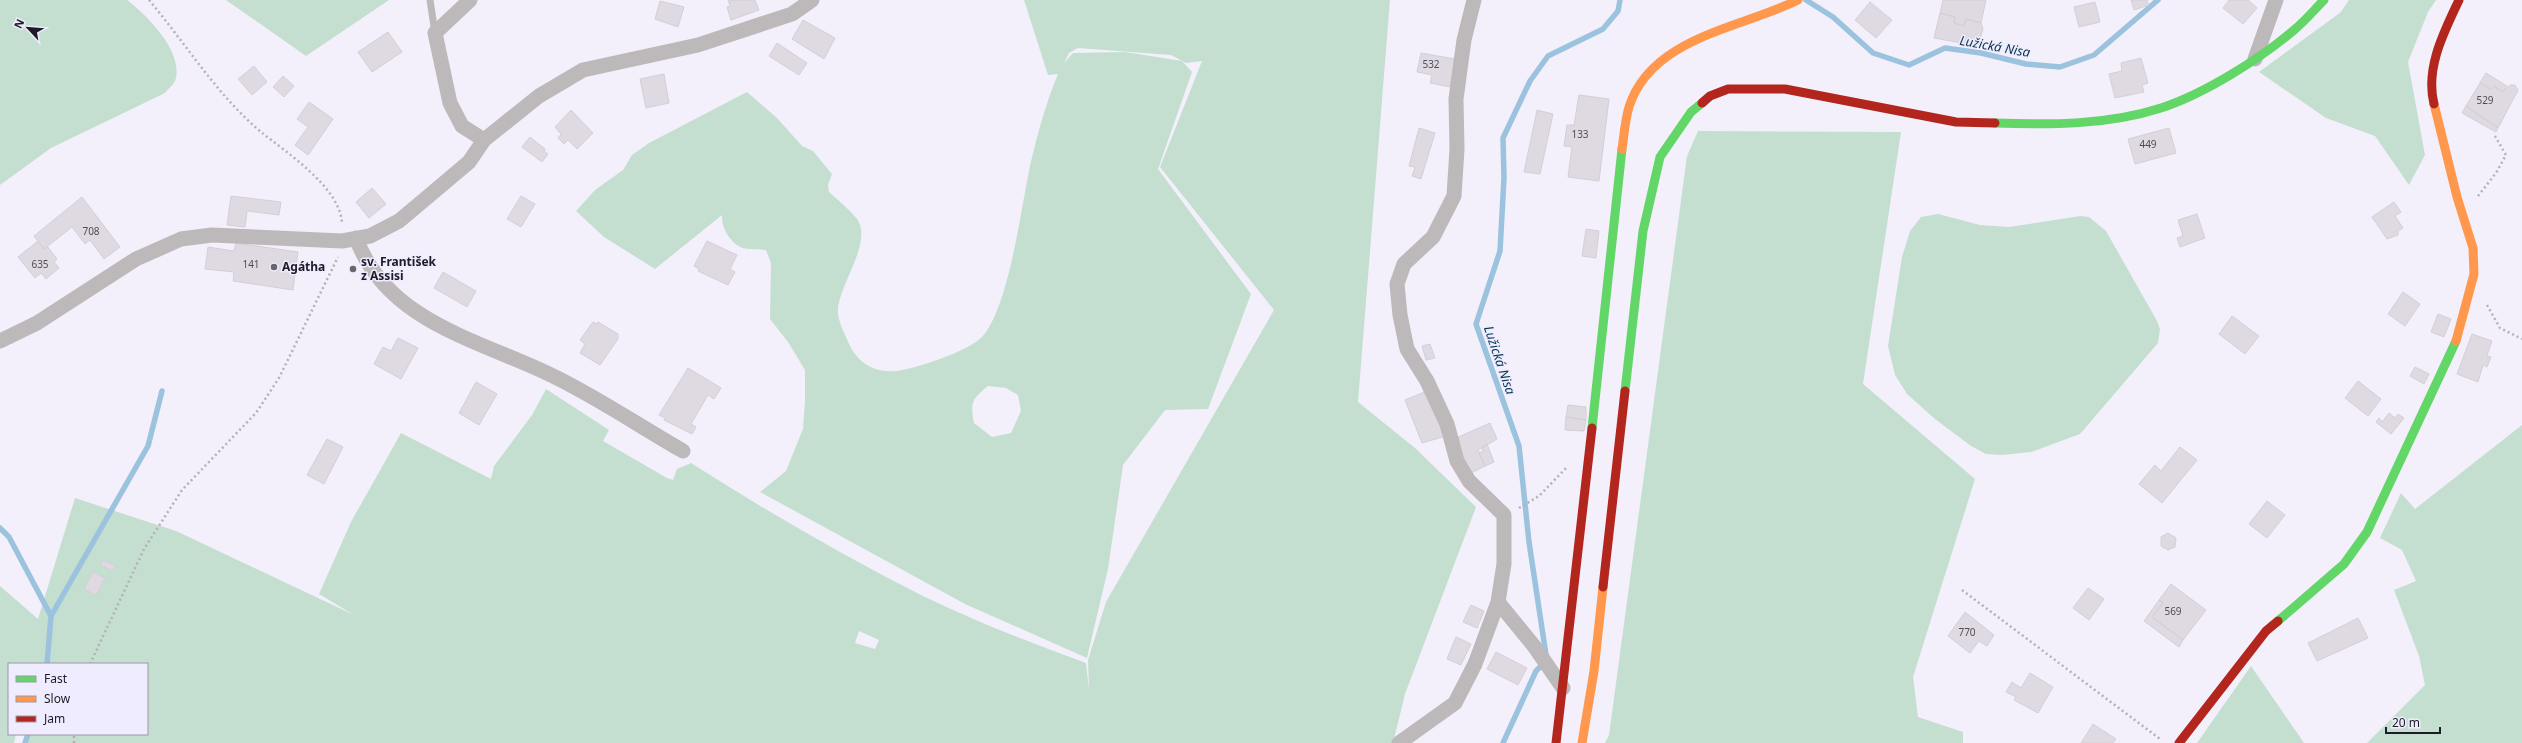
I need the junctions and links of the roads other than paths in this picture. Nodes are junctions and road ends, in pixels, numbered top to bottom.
1 (430, 0) edge
2 (470, 0) edge
3 (812, 0) edge
4 (1474, 0) edge
5 (1798, 0) edge
6 (2276, 0) edge
7 (2324, 0) edge
8 (2459, 0) edge
9 (435, 33) junction
10 (2255, 60) junction
11 (484, 140) junction
12 (349, 240) junction
13 (0, 341) edge
14 (683, 451) dead end
15 (1498, 602) junction
16 (1563, 688) junction
17 (1399, 743) edge
18 (1556, 743) edge
19 (1582, 743) edge
20 (2179, 743) edge

1 - 9 lane
2 - 9 street
3 - 11 street
4 - 15 street
5 - 16 street
6 - 10 street
7 - 10 street
8 - 20 street
9 - 11 street
10 - 19 street
11 - 12 street
12 - 13 street
12 - 14 street
15 - 16 street
15 - 17 street
16 - 18 street

